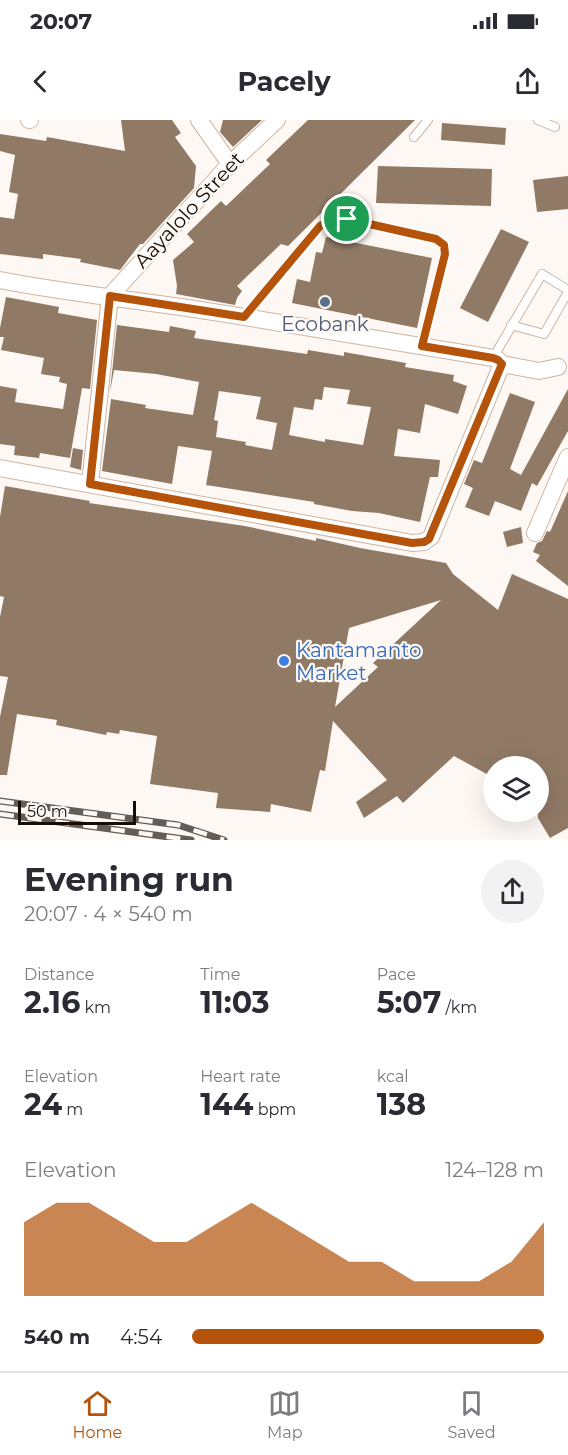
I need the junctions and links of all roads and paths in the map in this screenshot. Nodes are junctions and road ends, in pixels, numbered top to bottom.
1 (199, 120) edge
2 (277, 120) edge
3 (428, 120) edge
4 (538, 120) edge
5 (555, 127) dead end
6 (414, 137) dead end
7 (230, 164) junction
8 (0, 279) edge
9 (568, 291) edge
10 (110, 296) junction
11 (244, 317) junction
12 (511, 325) junction
13 (422, 346) junction
14 (498, 361) junction
15 (558, 367) dead end
16 (568, 457) edge
17 (0, 468) edge
18 (90, 484) junction
19 (535, 533) dead end

1 - 7 street
2 - 7 street, Aayalolo Street
3 - 6 lane
4 - 5 lane
7 - 10 street, Aayalolo Street
8 - 10 street
9 - 12 lane
9 - 12 lane
10 - 11 street
10 - 18 street
11 - 13 street
11 - 13 lane
12 - 14 lane
13 - 14 street
14 - 15 street
14 - 18 street
16 - 19 street
17 - 18 street

